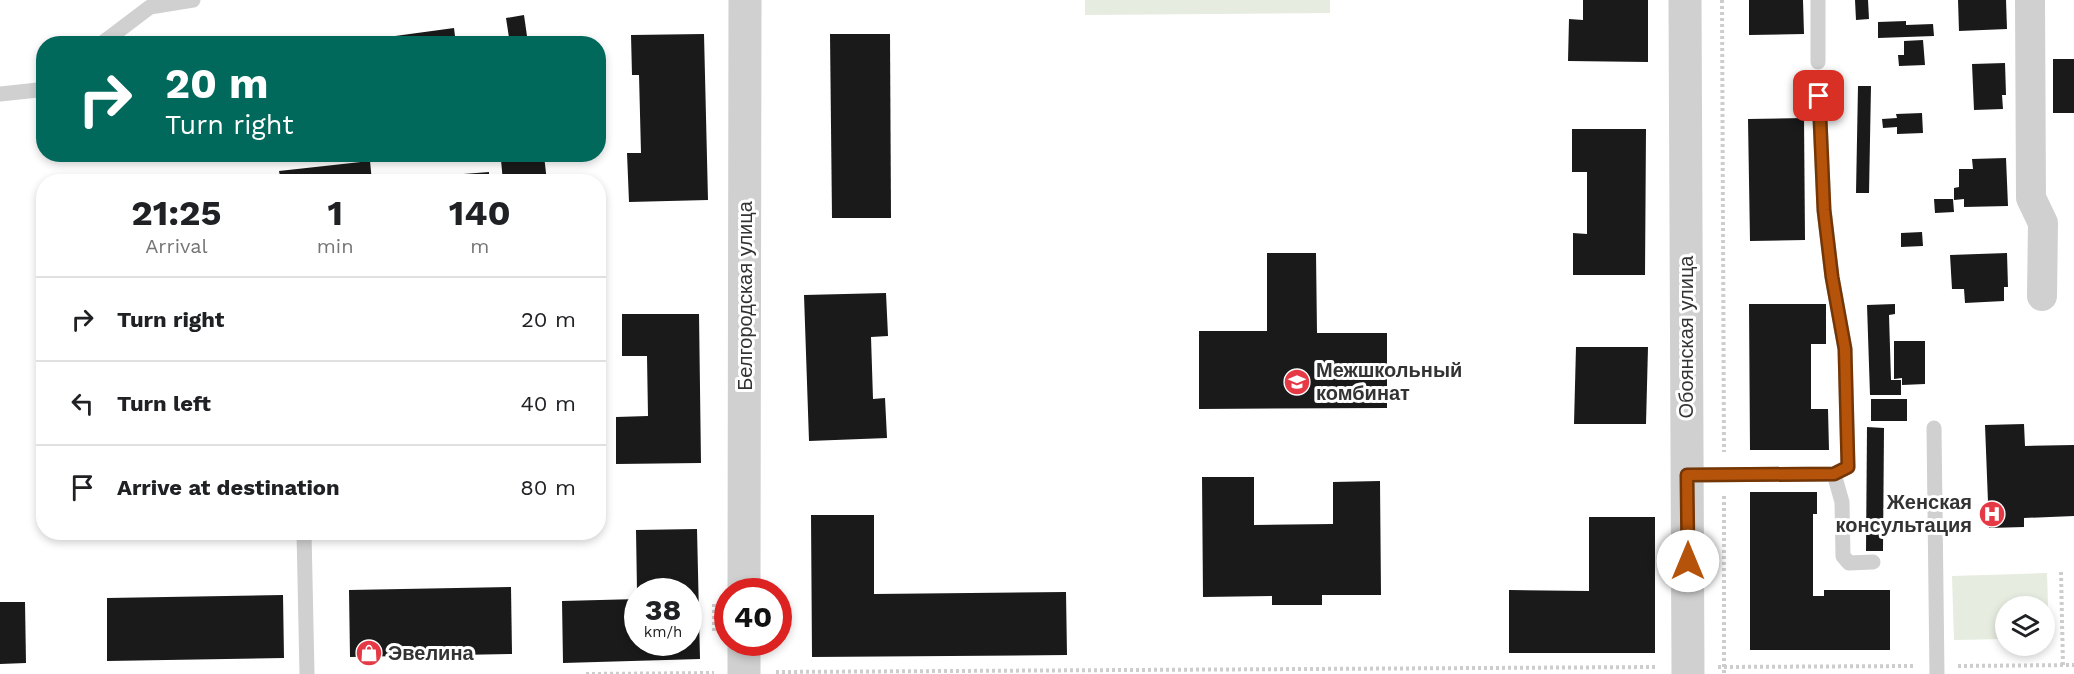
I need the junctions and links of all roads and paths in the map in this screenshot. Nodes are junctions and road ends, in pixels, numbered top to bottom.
1 (193, 0) edge
2 (745, 0) edge
3 (1684, 0) edge
4 (1722, 0) edge
5 (1818, 0) edge
6 (2030, 0) edge
7 (112, 36) edge
8 (1818, 62) dead end
9 (36, 90) edge
10 (0, 94) edge
11 (1819, 96) dead end
12 (2042, 296) dead end
13 (1934, 428) dead end
14 (1834, 474) junction
15 (1687, 475) junction
16 (1724, 475) junction
17 (304, 540) edge
18 (1873, 562) dead end
19 (2061, 572) dead end
20 (744, 578) edge
21 (744, 663) edge
22 (2063, 666) junction
23 (2074, 666) edge
24 (1724, 668) junction
25 (1937, 670) edge
26 (1688, 671) edge
27 (307, 674) edge
28 (586, 674) edge
29 (1724, 674) edge

1 - 7 lane
2 - 20 street, Белгородская улица
3 - 15 street, Обоянская улица
4 - 16 path
5 - 8 lane
6 - 12 street
9 - 10 lane
11 - 14 lane
13 - 25 lane
14 - 16 lane
14 - 18 lane
15 - 16 lane
15 - 26 street, Обоянская улица
16 - 24 path
17 - 27 lane
19 - 22 path
21 - 26 path
21 - 28 path
22 - 23 path
22 - 25 path
24 - 25 path
24 - 26 path
24 - 29 path

